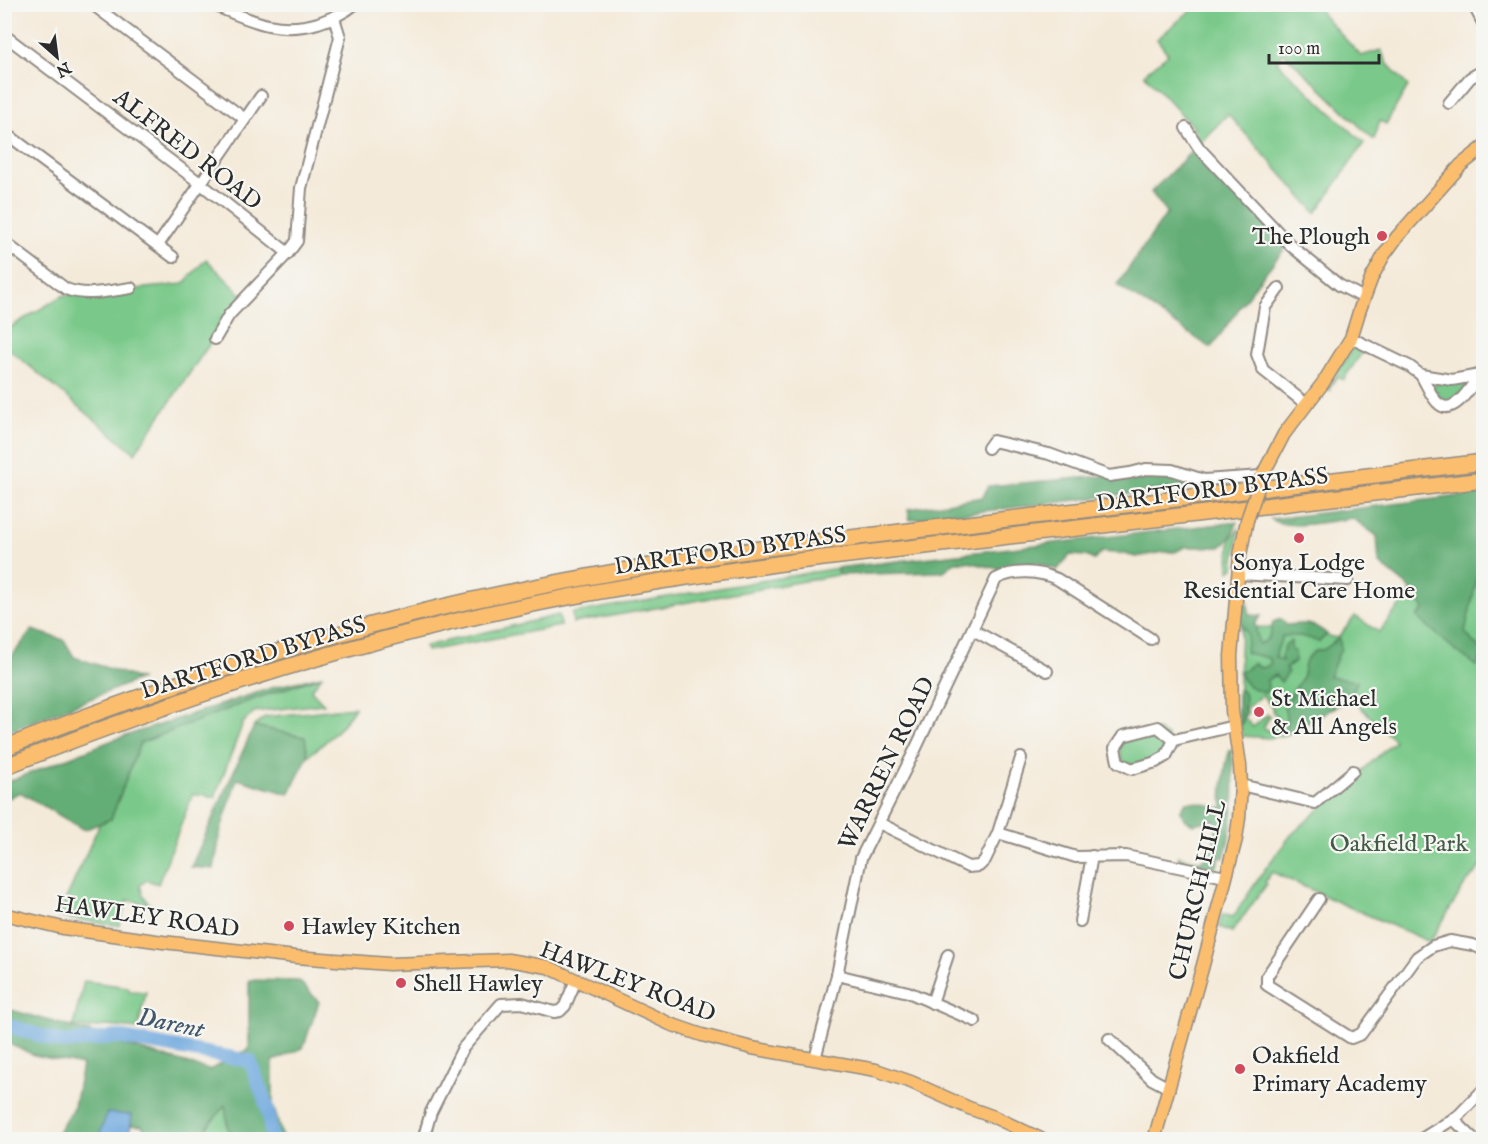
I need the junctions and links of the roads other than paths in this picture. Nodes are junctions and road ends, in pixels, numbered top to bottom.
1 (92, 4) edge
2 (211, 4) edge
3 (355, 4) edge
4 (1473, 4) edge
5 (334, 18) junction
6 (1484, 25) edge
7 (4, 35) edge
8 (1484, 70) edge
9 (261, 96) dead end
10 (1449, 103) dead end
11 (246, 119) junction
12 (1186, 128) dead end
13 (4, 132) edge
14 (1484, 147) edge
15 (200, 183) junction
16 (4, 242) edge
17 (158, 245) junction
18 (288, 253) junction
19 (173, 257) dead end
20 (131, 288) dead end
21 (1279, 288) dead end
22 (1364, 298) junction
23 (1352, 338) junction
24 (215, 339) dead end
25 (1482, 373) edge
26 (1421, 375) junction
27 (1306, 404) junction
28 (988, 448) dead end
29 (1484, 462) edge
30 (1262, 476) junction
31 (1484, 480) edge
32 (1238, 574) junction
33 (1348, 580) dead end
34 (973, 630) junction
35 (1151, 639) dead end
36 (1047, 671) dead end
37 (1234, 726) junction
38 (1174, 740) junction
39 (4, 748) edge
40 (1021, 758) dead end
41 (4, 767) edge
42 (1353, 771) dead end
43 (1241, 785) junction
44 (879, 823) junction
45 (998, 833) junction
46 (1092, 856) junction
47 (1225, 877) junction
48 (1319, 899) dead end
49 (4, 914) edge
50 (1080, 921) dead end
51 (1484, 950) edge
52 (948, 955) dead end
53 (837, 975) junction
54 (576, 980) junction
55 (932, 1003) junction
56 (975, 1021) dead end
57 (1109, 1039) dead end
58 (815, 1059) junction
59 (1169, 1088) junction
60 (1484, 1089) edge
61 (1454, 1119) junction
62 (423, 1140) edge
63 (1043, 1140) edge
64 (1154, 1140) edge
65 (1420, 1140) edge
66 (1475, 1140) edge

1 - 11 street
2 - 5 street
3 - 5 street
4 - 6 street
5 - 18 street
7 - 15 street, ALFRED ROAD
8 - 10 street
9 - 11 street
11 - 15 street
12 - 22 street
13 - 17 street
14 - 22 main road, CHURCH HILL
15 - 17 street
15 - 18 street, ALFRED ROAD
16 - 20 street
17 - 19 street
18 - 24 street
21 - 27 street
22 - 23 main road, CHURCH HILL
23 - 26 street
23 - 27 main road, CHURCH HILL
25 - 26 street
25 - 26 street
27 - 30 main road, CHURCH HILL
28 - 30 street
29 - 39 highway, DARTFORD BYPASS
30 - 32 main road, CHURCH HILL, bridge
31 - 41 highway, DARTFORD BYPASS
32 - 33 street
32 - 37 main road, CHURCH HILL
34 - 35 street, WARREN ROAD
34 - 36 street
34 - 44 street, WARREN ROAD
37 - 38 street
37 - 43 main road, CHURCH HILL
38 - 38 street
40 - 45 street
42 - 43 street
43 - 47 main road, CHURCH HILL
44 - 45 street
44 - 53 street, WARREN ROAD
45 - 46 street
46 - 47 street
46 - 50 street
47 - 59 main road, CHURCH HILL
48 - 51 street
49 - 54 main road, HAWLEY ROAD
52 - 55 street
53 - 55 street
53 - 58 street, WARREN ROAD
54 - 58 main road, HAWLEY ROAD
54 - 62 street
55 - 56 street
57 - 59 street
58 - 63 main road, HAWLEY ROAD
59 - 64 main road, CHURCH HILL
60 - 61 street
61 - 65 street
61 - 66 street

